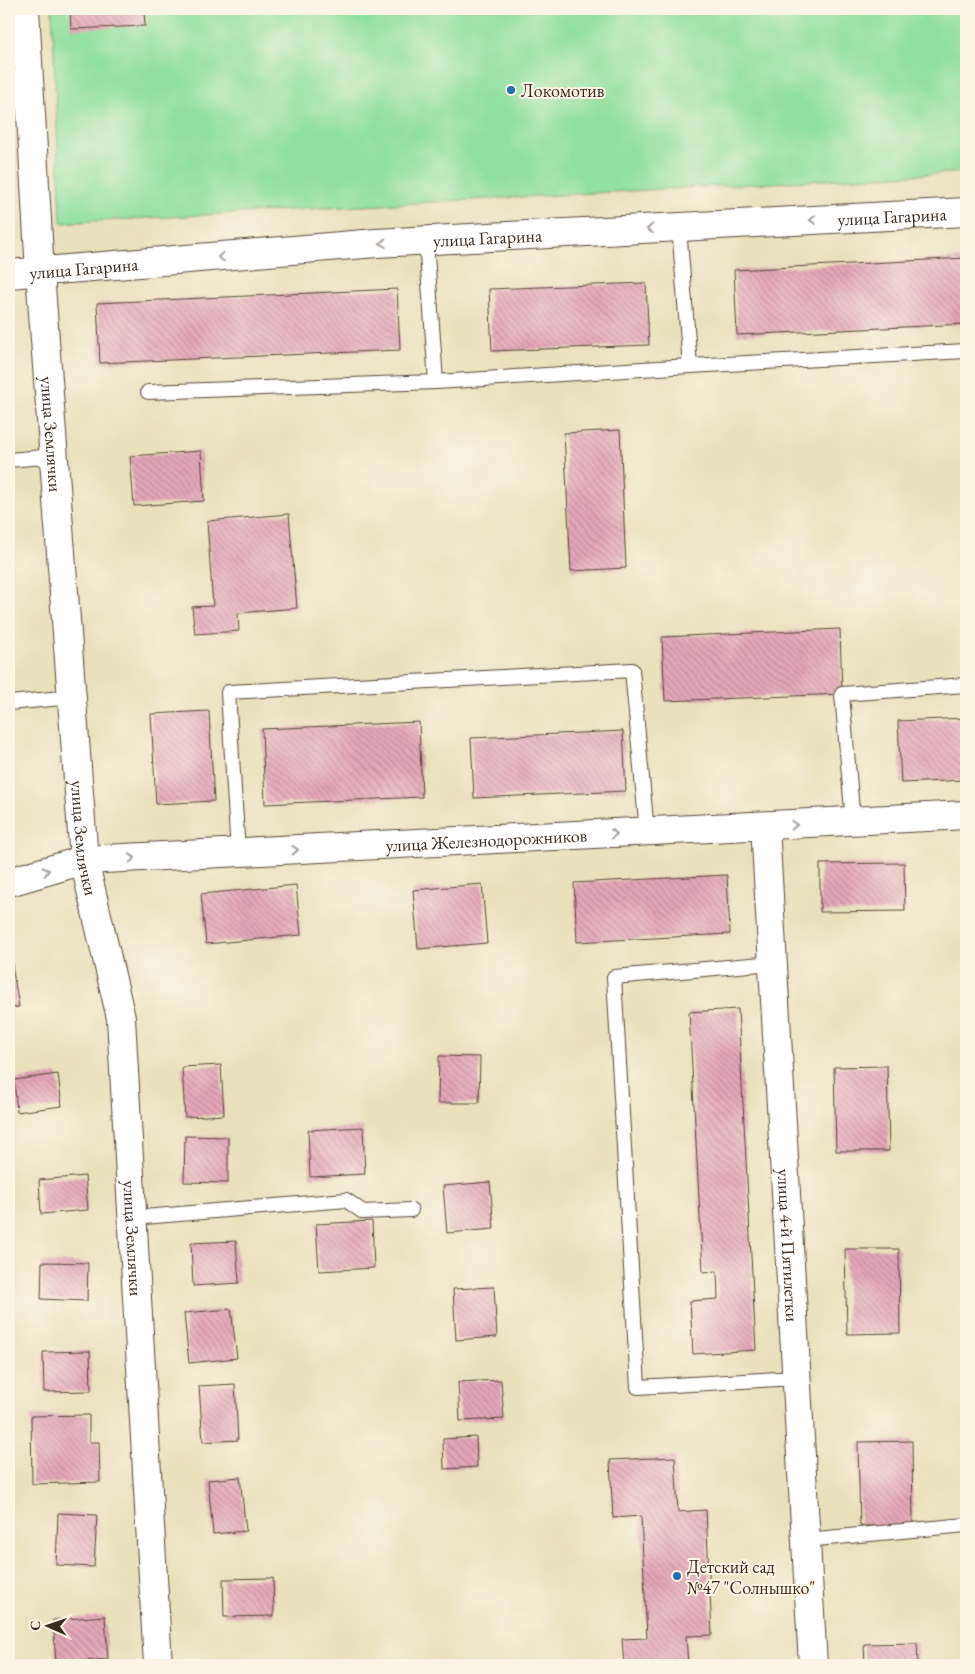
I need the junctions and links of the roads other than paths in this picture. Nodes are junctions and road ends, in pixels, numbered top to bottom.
1 (25, 9) edge
2 (19, 78) edge
3 (966, 212) edge
4 (680, 227) junction
5 (426, 240) junction
6 (40, 272) junction
7 (9, 274) edge
8 (966, 351) edge
9 (690, 366) junction
10 (436, 382) junction
11 (148, 392) dead end
12 (54, 456) junction
13 (9, 460) edge
14 (966, 685) edge
15 (72, 698) junction
16 (9, 703) edge
17 (966, 816) edge
18 (852, 822) junction
19 (765, 826) junction
20 (646, 832) junction
21 (238, 853) junction
22 (84, 860) junction
23 (9, 882) edge
24 (772, 963) junction
25 (411, 1210) dead end
26 (132, 1218) junction
27 (796, 1378) junction
28 (966, 1525) edge
29 (806, 1540) junction
30 (158, 1665) edge
31 (813, 1665) edge

1 - 2 street, улица Землячки
2 - 6 street, улица Землячки
3 -> 4 street, улица Гагарина
4 -> 5 street, улица Гагарина
4 - 9 lane
5 -> 6 street, улица Гагарина
5 - 10 lane
6 - 7 street, улица Гагарина
6 - 12 street, улица Землячки
8 - 9 lane
9 - 10 lane
10 - 11 lane
12 - 13 lane
12 - 15 street, улица Землячки
14 - 18 lane
15 - 16 lane
15 - 22 street, улица Землячки
17 - 18 street, улица Железнодорожников
19 -> 18 street, улица Железнодорожников
19 - 20 street, улица Железнодорожников
19 - 24 street, улица 4-й Пятилетки
21 -> 20 street, улица Железнодорожников
20 - 21 lane
22 -> 21 street, улица Железнодорожников
23 -> 22 street, улица Железнодорожников
22 - 26 street, улица Землячки
24 - 27 street, улица 4-й Пятилетки
24 - 27 lane
25 - 26 lane
26 - 30 street, улица Землячки
27 - 29 street, улица 4-й Пятилетки
28 - 29 lane
29 - 31 street, улица 4-й Пятилетки

